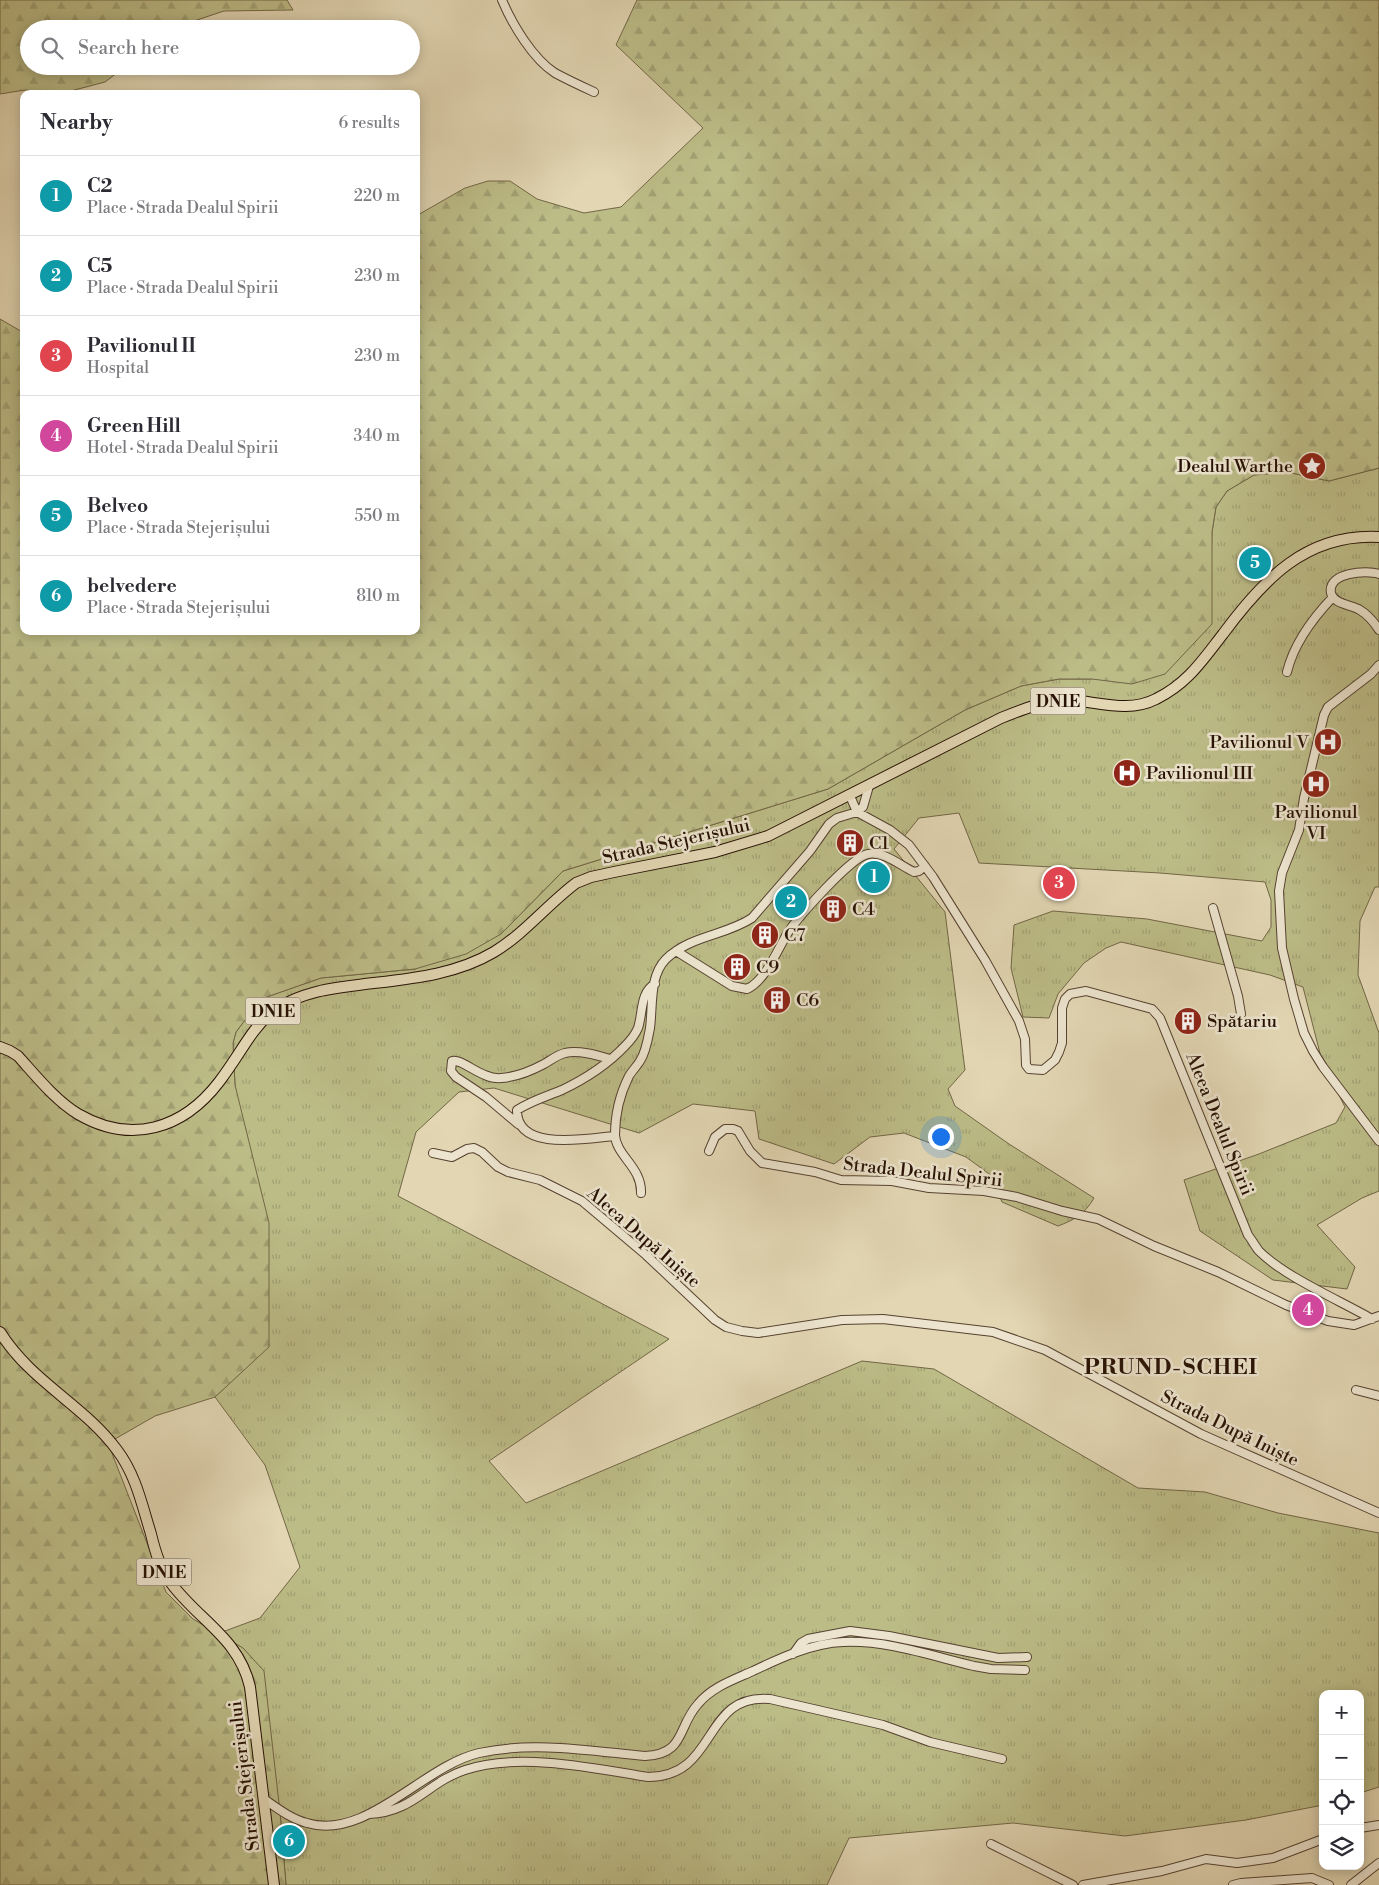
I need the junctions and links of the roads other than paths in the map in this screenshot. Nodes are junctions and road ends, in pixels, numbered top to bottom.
1 (502, 0) edge
2 (594, 92) dead end
3 (1379, 537) edge
4 (1379, 574) edge
5 (1333, 597) junction
6 (1379, 630) edge
7 (1379, 665) edge
8 (1287, 672) dead end
9 (869, 786) junction
10 (850, 796) junction
11 (857, 812) junction
12 (925, 866) junction
13 (1213, 908) dead end
14 (676, 951) junction
15 (655, 984) junction
16 (1241, 1014) dead end
17 (0, 1047) edge
18 (610, 1059) junction
19 (520, 1126) junction
20 (615, 1136) junction
21 (1379, 1141) edge
22 (709, 1151) dead end
23 (433, 1153) dead end
24 (641, 1193) dead end
25 (1376, 1318) edge
26 (780, 1329) joint
27 (0, 1332) edge
28 (1356, 1390) dead end
29 (1379, 1396) edge
30 (1379, 1513) edge
31 (793, 1654) junction
32 (1027, 1657) dead end
33 (1025, 1670) dead end
34 (1002, 1759) dead end
35 (264, 1799) junction
36 (368, 1814) junction
37 (1379, 1825) edge
38 (1364, 1827) edge
39 (1319, 1840) edge
40 (991, 1844) dead end
41 (1379, 1862) edge
42 (274, 1885) edge
43 (1073, 1885) edge
44 (1083, 1885) edge
45 (1233, 1885) edge
46 (1329, 1885) edge
47 (1351, 1885) edge

1 - 2 street
3 - 9 main road, Strada Stejerișului / DN1E
4 - 5 street
5 - 6 street
5 - 8 street
7 - 21 street
9 - 10 main road, Strada Stejerișului / DN1E
9 - 11 street
10 - 11 street
10 - 17 main road, Strada Stejerișului / DN1E
11 - 12 street, Aleea Dealul Spirii
11 - 14 street
12 - 14 street
12 - 25 street, Aleea Dealul Spirii
13 - 16 street
14 - 15 street
15 - 18 street
15 - 20 street
18 - 19 street
18 - 19 street
19 - 20 street
20 - 24 street
22 - 25 street, Strada Dealul Spirii
23 - 26 street, Aleea După Iniște
26 - 30 street, Strada După Iniște
27 - 35 main road, Strada Stejerișului / DN1E
28 - 29 street
31 - 32 street
31 - 33 street
31 - 36 street
34 - 36 street
35 - 36 street
35 - 42 main road, Strada Stejerișului / DN1E
37 - 38 street
39 - 44 street
40 - 43 street
41 - 47 street
45 - 46 street

